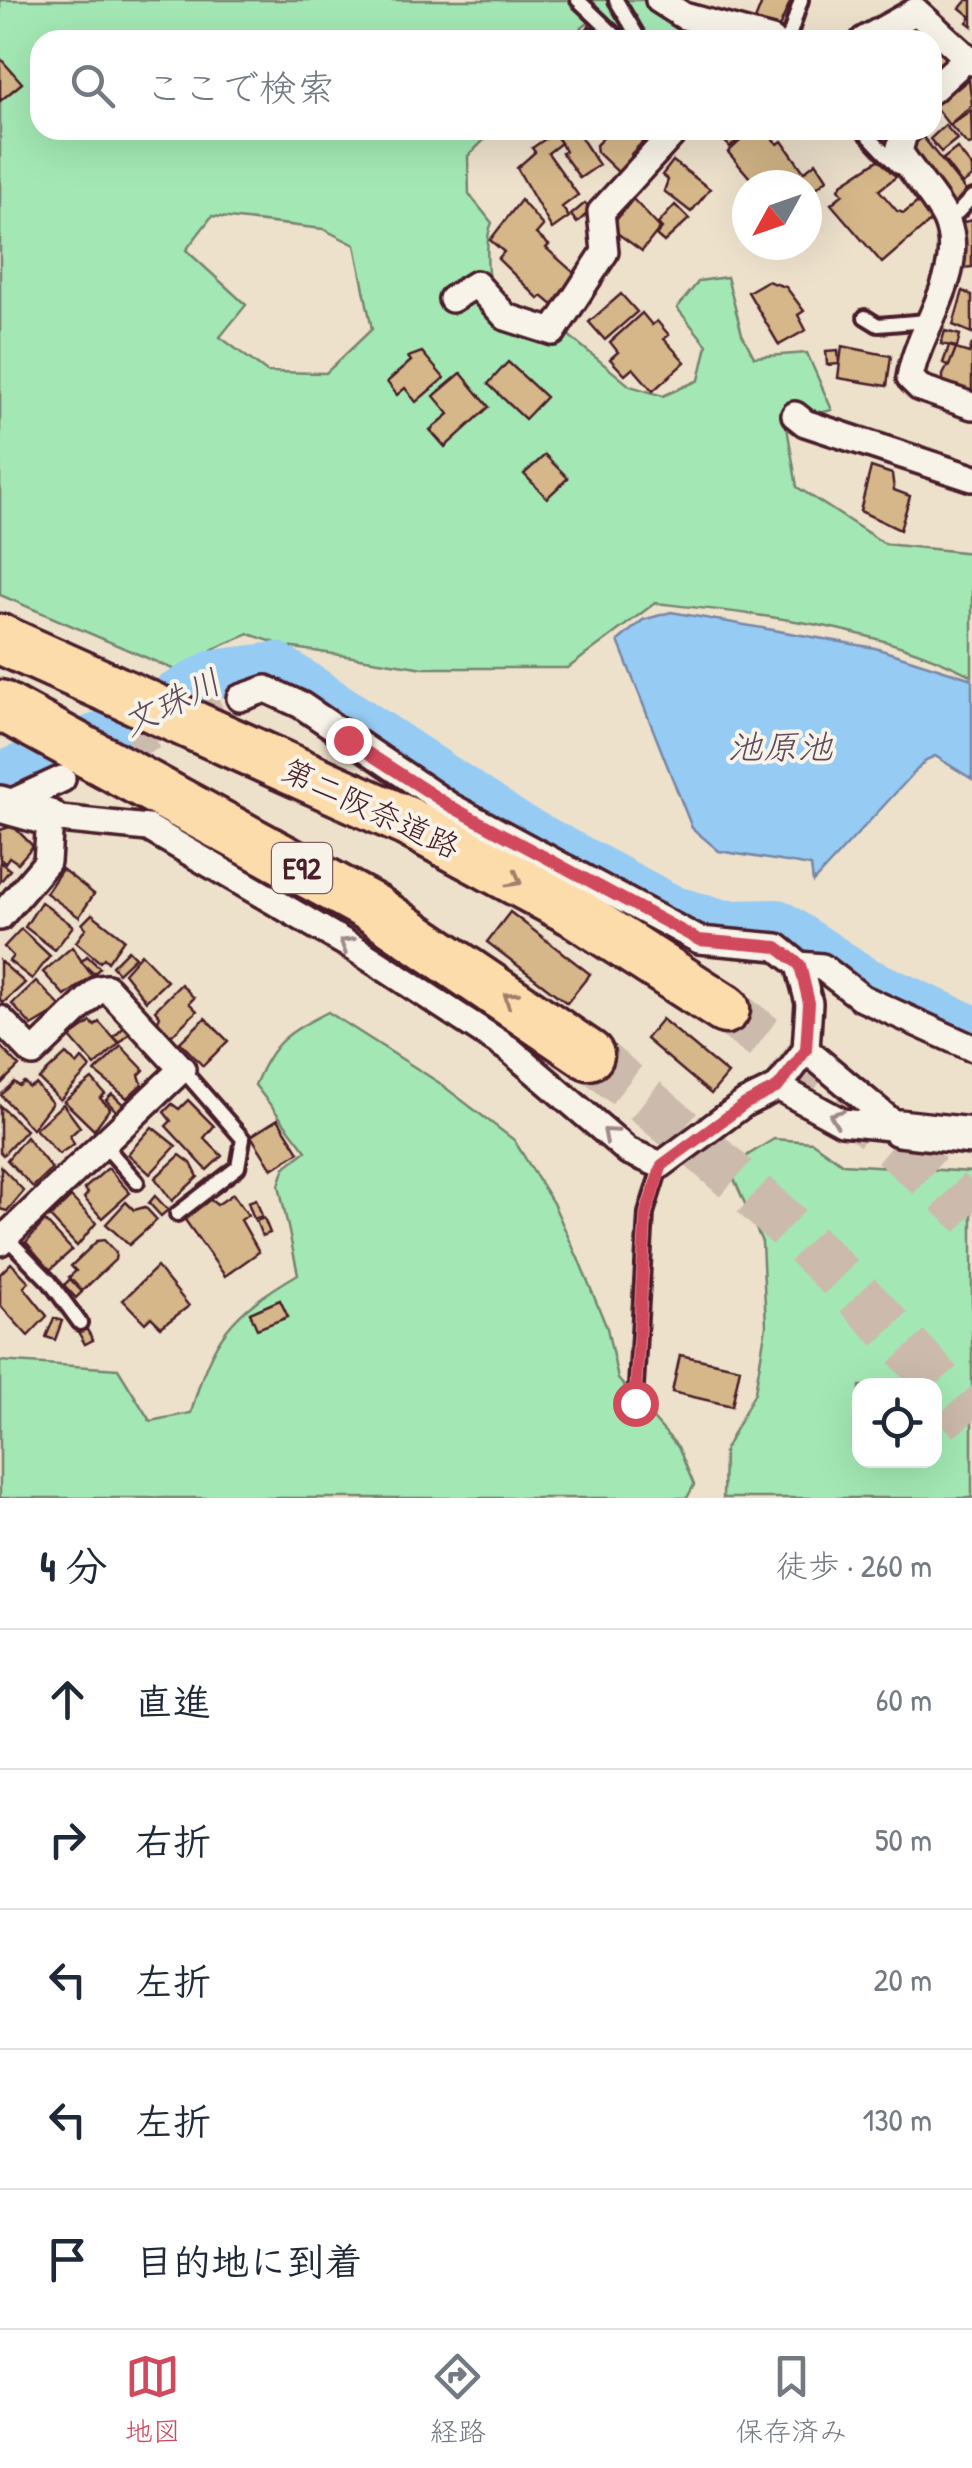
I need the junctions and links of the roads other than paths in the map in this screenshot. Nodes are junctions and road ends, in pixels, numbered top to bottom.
1 (578, 0) edge
2 (616, 0) edge
3 (660, 0) edge
4 (801, 0) edge
5 (916, 6) edge
6 (610, 30) edge
7 (634, 30) edge
8 (732, 30) edge
9 (791, 30) edge
10 (879, 30) edge
11 (940, 30) edge
12 (942, 32) edge
13 (969, 60) edge
14 (942, 82) edge
15 (667, 140) edge
16 (872, 140) edge
17 (902, 140) edge
18 (913, 175) junction
19 (972, 196) edge
20 (948, 223) junction
21 (452, 299) dead end
22 (865, 317) dead end
23 (927, 321) junction
24 (972, 406) edge
25 (796, 415) dead end
26 (972, 478) edge
27 (0, 616) edge
28 (0, 640) edge
29 (240, 698) tunnel mouth
30 (0, 706) edge
31 (0, 728) edge
32 (62, 779) dead end
33 (334, 789) junction
34 (5, 804) edge
35 (50, 818) junction
36 (261, 845) junction
37 (0, 917) edge
38 (800, 965) junction
39 (726, 1010) tunnel mouth
40 (0, 1019) edge
41 (972, 1048) edge
42 (806, 1050) junction
43 (589, 1054) tunnel mouth
44 (182, 1069) junction
45 (778, 1087) junction
46 (900, 1128) junction
47 (972, 1136) edge
48 (106, 1146) junction
49 (662, 1165) junction
50 (137, 1182) dead end
51 (177, 1214) dead end
52 (2, 1237) edge
53 (80, 1324) dead end
54 (635, 1403) dead end

1 - 6 lane
2 - 7 lane
3 - 8 street
4 - 9 lane
5 - 10 street
5 - 11 street
12 - 13 street
13 - 14 street
15 - 21 street
16 - 18 lane
17 - 18 street
18 - 20 street
19 - 20 lane
20 - 23 street
22 - 23 lane
23 - 24 street
25 - 26 street
27 - 33 highway
28 - 33 highway, 第二阪奈道路
29 - 38 street
30 - 36 highway, E92
31 - 36 highway
32 - 34 street
33 -> 39 highway, 第二阪奈道路
34 - 35 street
35 - 37 street
49 -> 35 street
43 -> 36 highway, E92
38 - 41 street
38 - 42 street
40 - 44 street
42 - 45 street
42 - 46 street
44 - 48 street
44 - 51 lane
46 -> 45 street
45 - 49 street
46 - 47 street
48 - 50 lane
48 - 52 street
49 - 54 lane
52 - 53 lane

